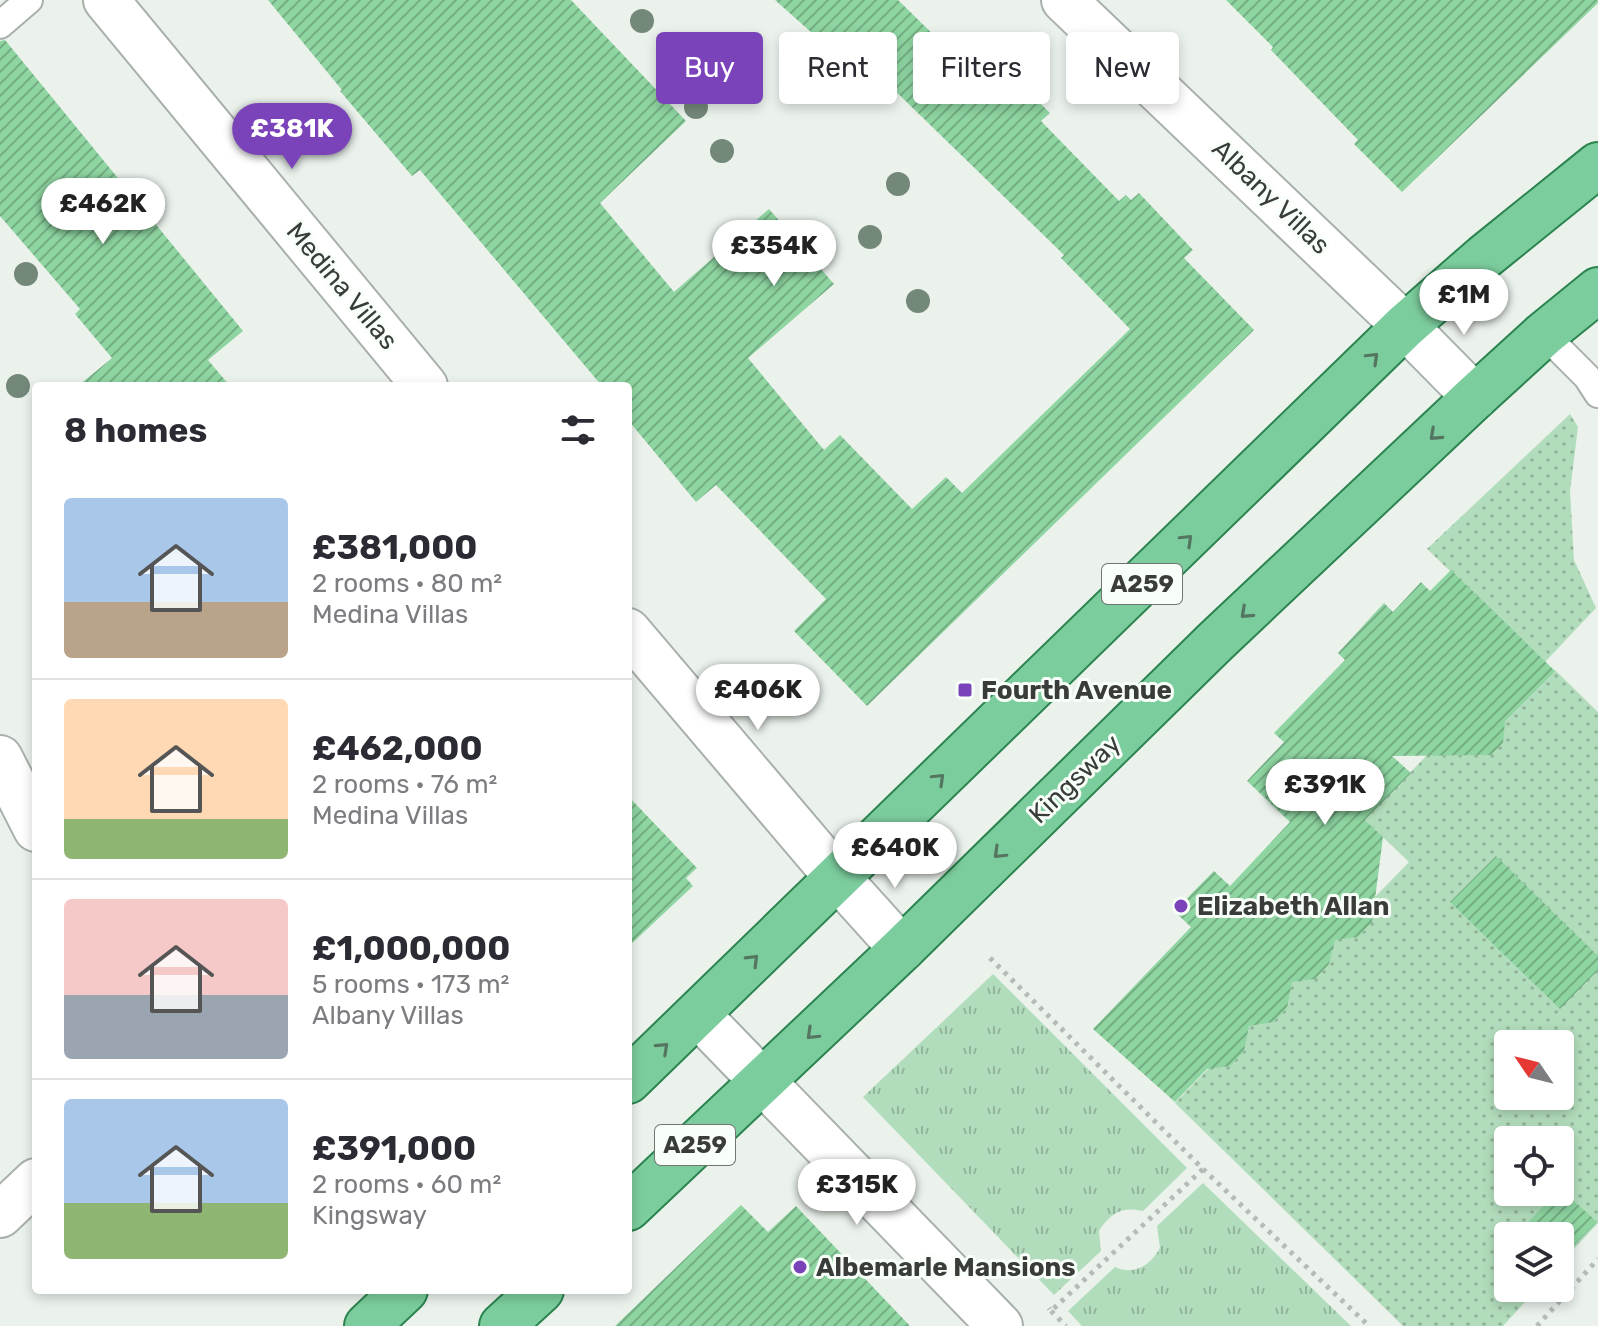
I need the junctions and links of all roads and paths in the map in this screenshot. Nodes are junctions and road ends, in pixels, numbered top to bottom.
1 (29, 0) edge
2 (106, 0) edge
3 (1064, 0) edge
4 (0, 25) edge
5 (1594, 178) edge
6 (1598, 290) edge
7 (1405, 326) junction
8 (1544, 334) junction
9 (422, 382) edge
10 (1598, 394) edge
11 (1475, 397) junction
12 (632, 636) edge
13 (0, 758) edge
14 (32, 821) edge
15 (837, 877) junction
16 (902, 949) junction
17 (990, 958) dead end
18 (698, 1015) junction
19 (632, 1077) edge
20 (763, 1081) junction
21 (1203, 1169) junction
22 (32, 1185) edge
23 (632, 1204) edge
24 (0, 1215) edge
25 (1598, 1259) edge
26 (401, 1294) edge
27 (537, 1294) edge
28 (1041, 1300) dead end
29 (1051, 1311) junction
30 (367, 1326) edge
31 (502, 1326) edge
32 (1000, 1326) edge
33 (1066, 1326) edge
34 (1369, 1326) edge
35 (1537, 1326) edge

1 - 4 lane
2 - 9 street, Medina Villas
3 - 7 street, Albany Villas
5 - 7 main road, A259
6 - 8 main road, Kingsway / A259
7 - 11 street, Albany Villas
15 -> 7 main road, A259
8 - 10 lane
8 - 11 main road, Kingsway / A259
11 -> 16 main road, Kingsway / A259
12 - 15 street
13 - 14 street
15 - 16 street
18 -> 15 main road, A259
16 -> 20 main road, Kingsway / A259
17 - 21 path
19 -> 18 main road, A259
18 - 20 street
20 - 23 main road, Kingsway / A259
20 - 32 street
21 - 29 path
21 - 34 path
22 - 24 street
25 - 35 path
26 - 30 main road
27 - 31 main road
28 - 29 path
29 - 33 path

